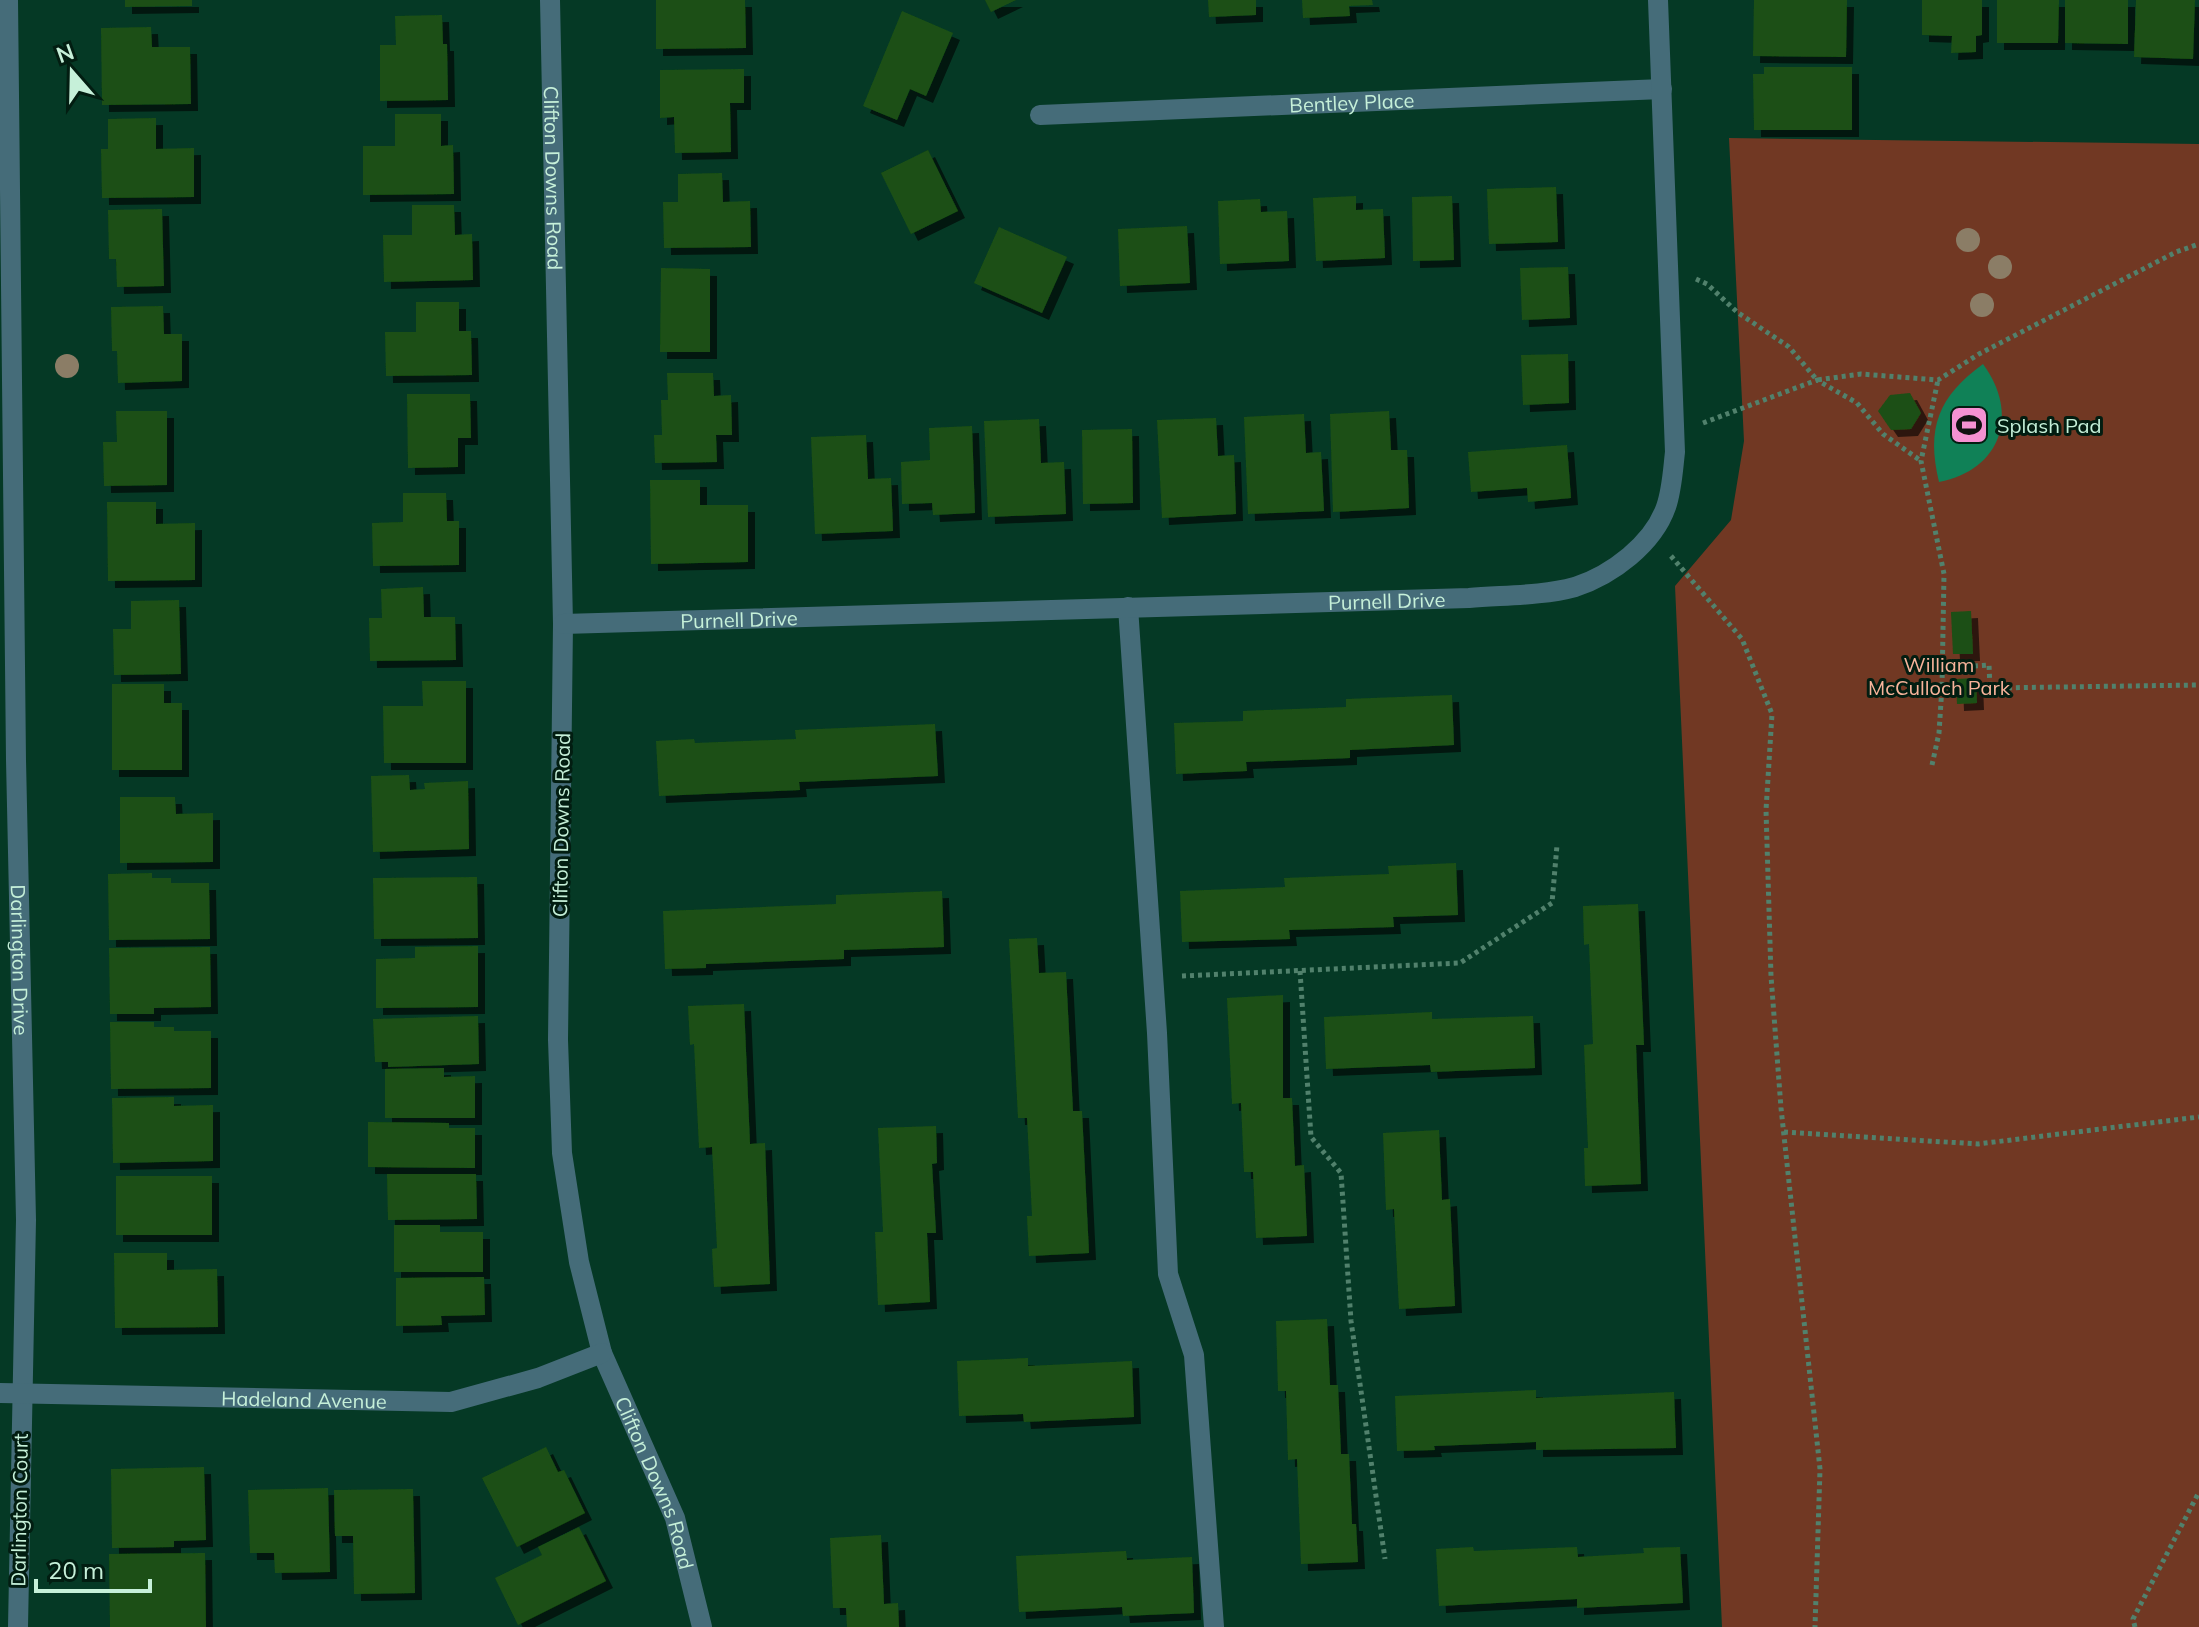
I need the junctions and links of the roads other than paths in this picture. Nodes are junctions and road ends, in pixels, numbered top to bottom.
1 (8, 0) edge
2 (550, 0) edge
3 (1658, 0) edge
4 (1662, 89) junction
5 (1040, 115) dead end
6 (4, 259) edge
7 (1128, 607) junction
8 (563, 624) junction
9 (602, 1353) junction
10 (10, 1393) edge
11 (18, 1627) edge
12 (702, 1627) edge
13 (1214, 1627) edge

1 - 6 street, Darlington Drive
2 - 8 street, Clifton Downs Road
3 - 4 street, Purnell Drive
4 - 5 street, Bentley Place
4 - 7 street, Purnell Drive
6 - 10 street, Darlington Drive
7 - 8 street, Purnell Drive
7 - 13 street
8 - 9 street, Clifton Downs Road
9 - 10 street, Hadeland Avenue
9 - 12 street, Clifton Downs Road
10 - 11 street, Darlington Court

